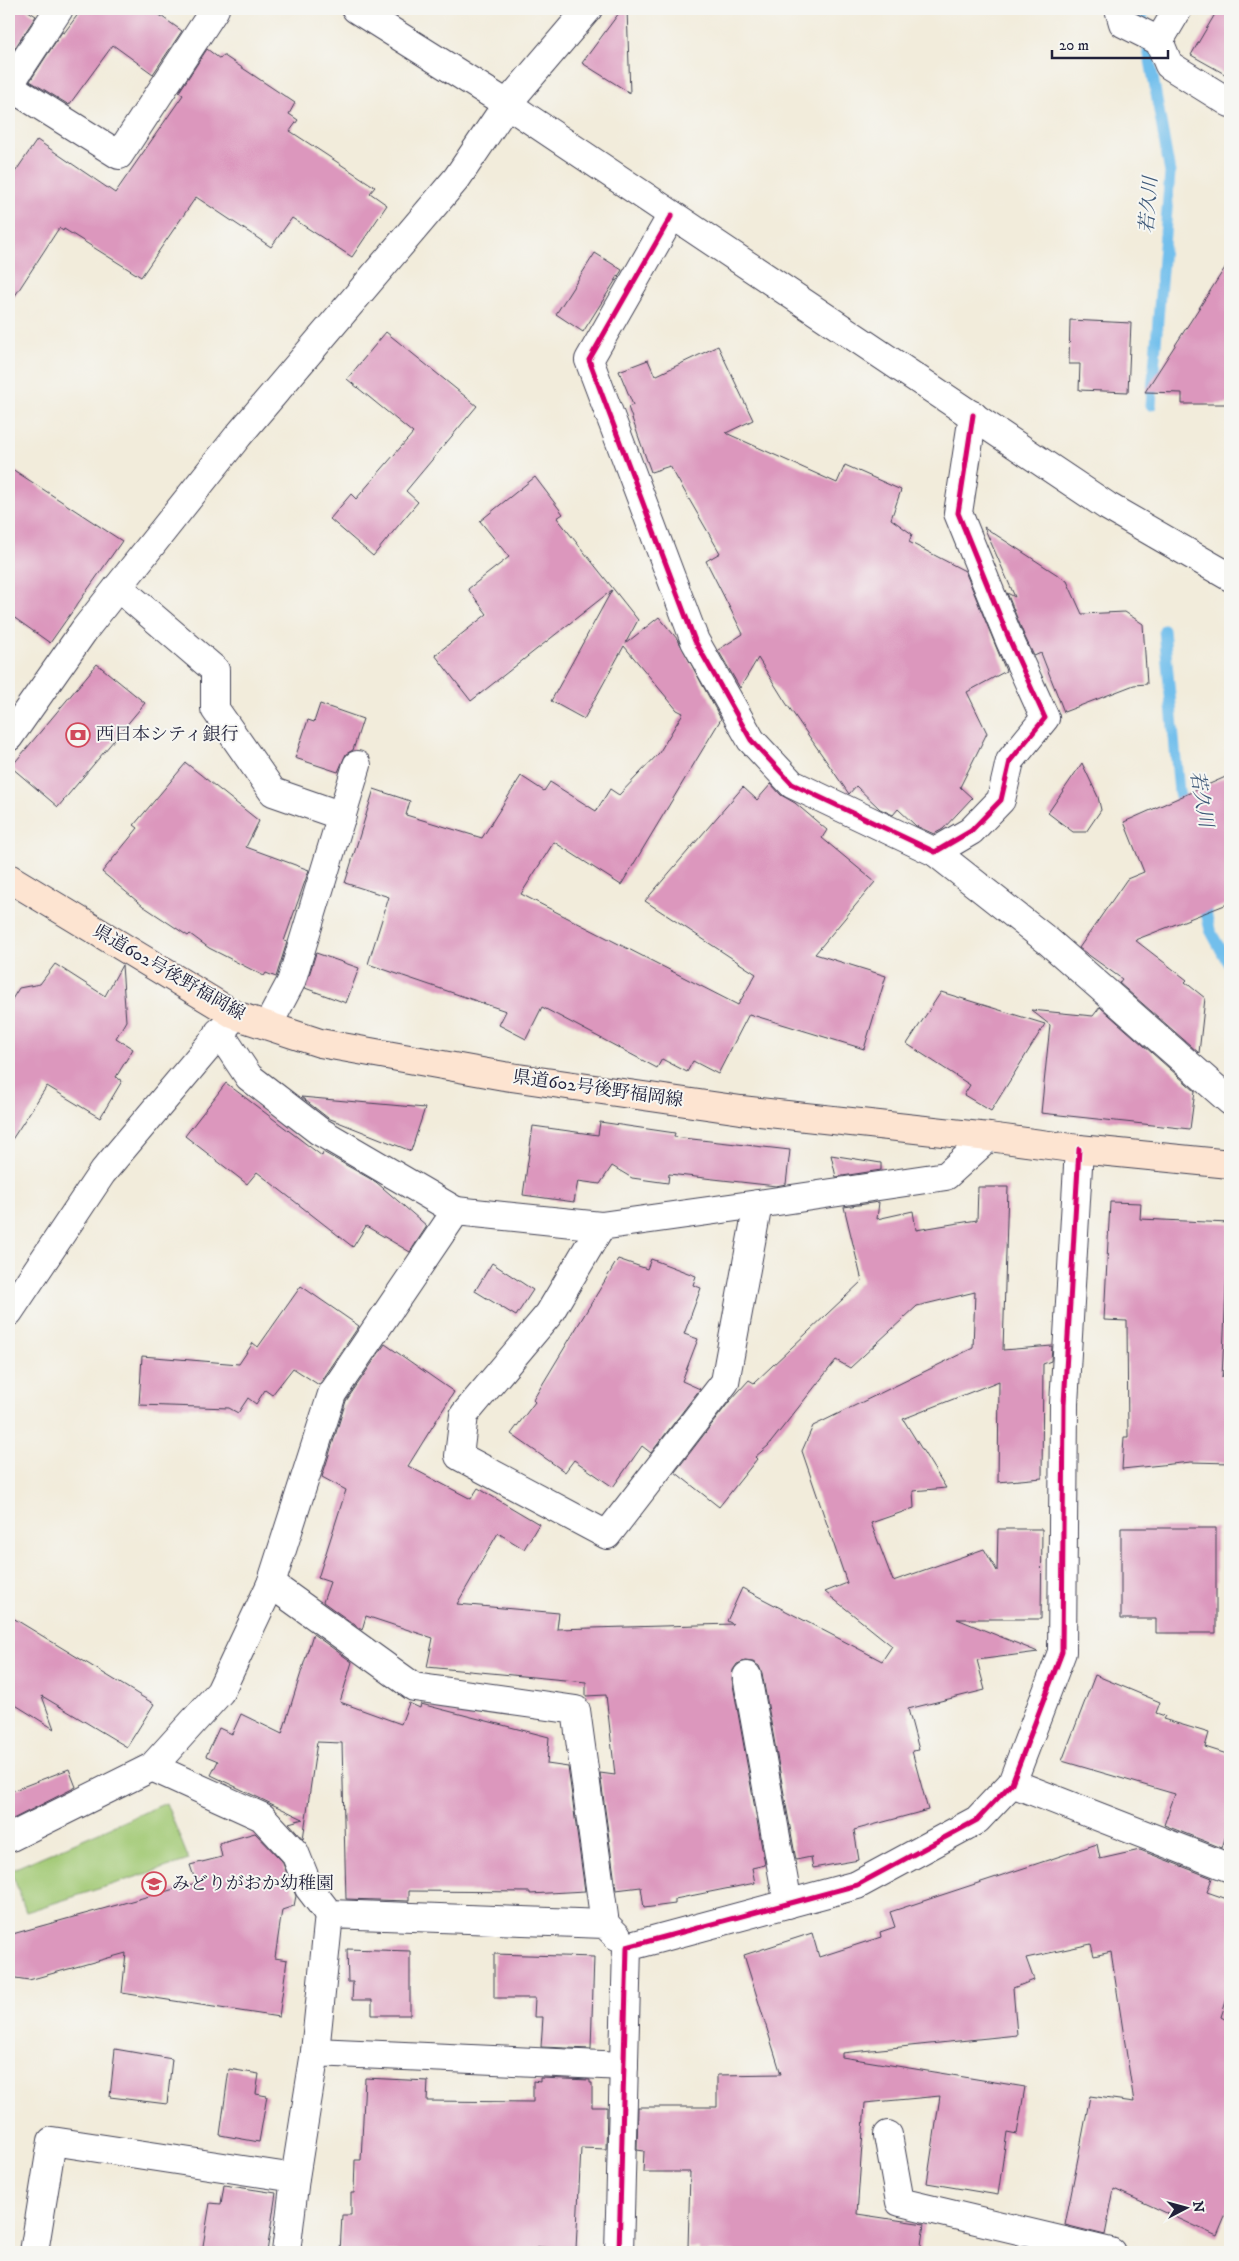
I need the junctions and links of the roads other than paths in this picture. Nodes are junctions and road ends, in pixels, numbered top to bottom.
1 (59, 9) edge
2 (215, 9) edge
3 (356, 9) edge
4 (588, 9) edge
5 (1178, 9) edge
6 (1121, 16) edge
7 (1159, 41) junction
8 (9, 85) edge
9 (1230, 103) edge
10 (507, 104) junction
11 (672, 215) junction
12 (973, 416) junction
13 (1230, 577) edge
14 (118, 587) junction
15 (9, 738) edge
16 (357, 765) dead end
17 (342, 816) junction
18 (935, 852) junction
19 (9, 878) edge
20 (227, 1024) junction
21 (268, 1026) junction
22 (1230, 1101) edge
23 (989, 1137) junction
24 (1079, 1149) junction
25 (1230, 1164) edge
26 (758, 1204) junction
27 (456, 1210) junction
28 (601, 1226) junction
29 (9, 1312) edge
30 (271, 1584) junction
31 (747, 1676) dead end
32 (152, 1767) junction
33 (1012, 1783) junction
34 (9, 1838) edge
35 (1230, 1868) edge
36 (788, 1904) junction
37 (329, 1914) junction
38 (605, 1924) junction
39 (627, 1947) junction
40 (315, 2052) junction
41 (624, 2066) junction
42 (888, 2135) dead end
43 (295, 2178) junction
44 (34, 2252) edge
45 (286, 2252) edge
46 (619, 2252) edge
47 (1111, 2252) edge

1 - 8 street
2 - 8 street
3 - 10 street
4 - 10 street
5 - 7 street
6 - 7 street
7 - 9 street
10 - 11 street
10 - 14 street
11 - 12 street
11 - 18 street
12 - 13 street
12 - 18 street
14 - 15 street
14 - 17 street
16 - 17 street
17 - 21 street
18 - 22 street
19 - 20 main road, 県道602号後野福岡線
20 - 21 main road, 県道602号後野福岡線
20 - 27 street
20 - 29 street
21 - 23 main road, 県道602号後野福岡線
23 - 24 main road, 県道602号後野福岡線
23 - 26 street
24 - 25 main road, 県道602号後野福岡線
24 - 33 street
26 - 28 street
26 - 28 street
27 - 28 street
27 - 30 street
30 - 32 street
30 - 38 street
31 - 36 street
32 - 34 street
32 - 37 street
33 - 35 street
33 - 36 street
36 - 39 street
37 - 38 street
37 - 40 street
38 - 39 street
39 - 41 street
40 - 41 street
40 - 43 street
41 - 46 street
42 - 47 street
43 - 44 street
43 - 45 street

